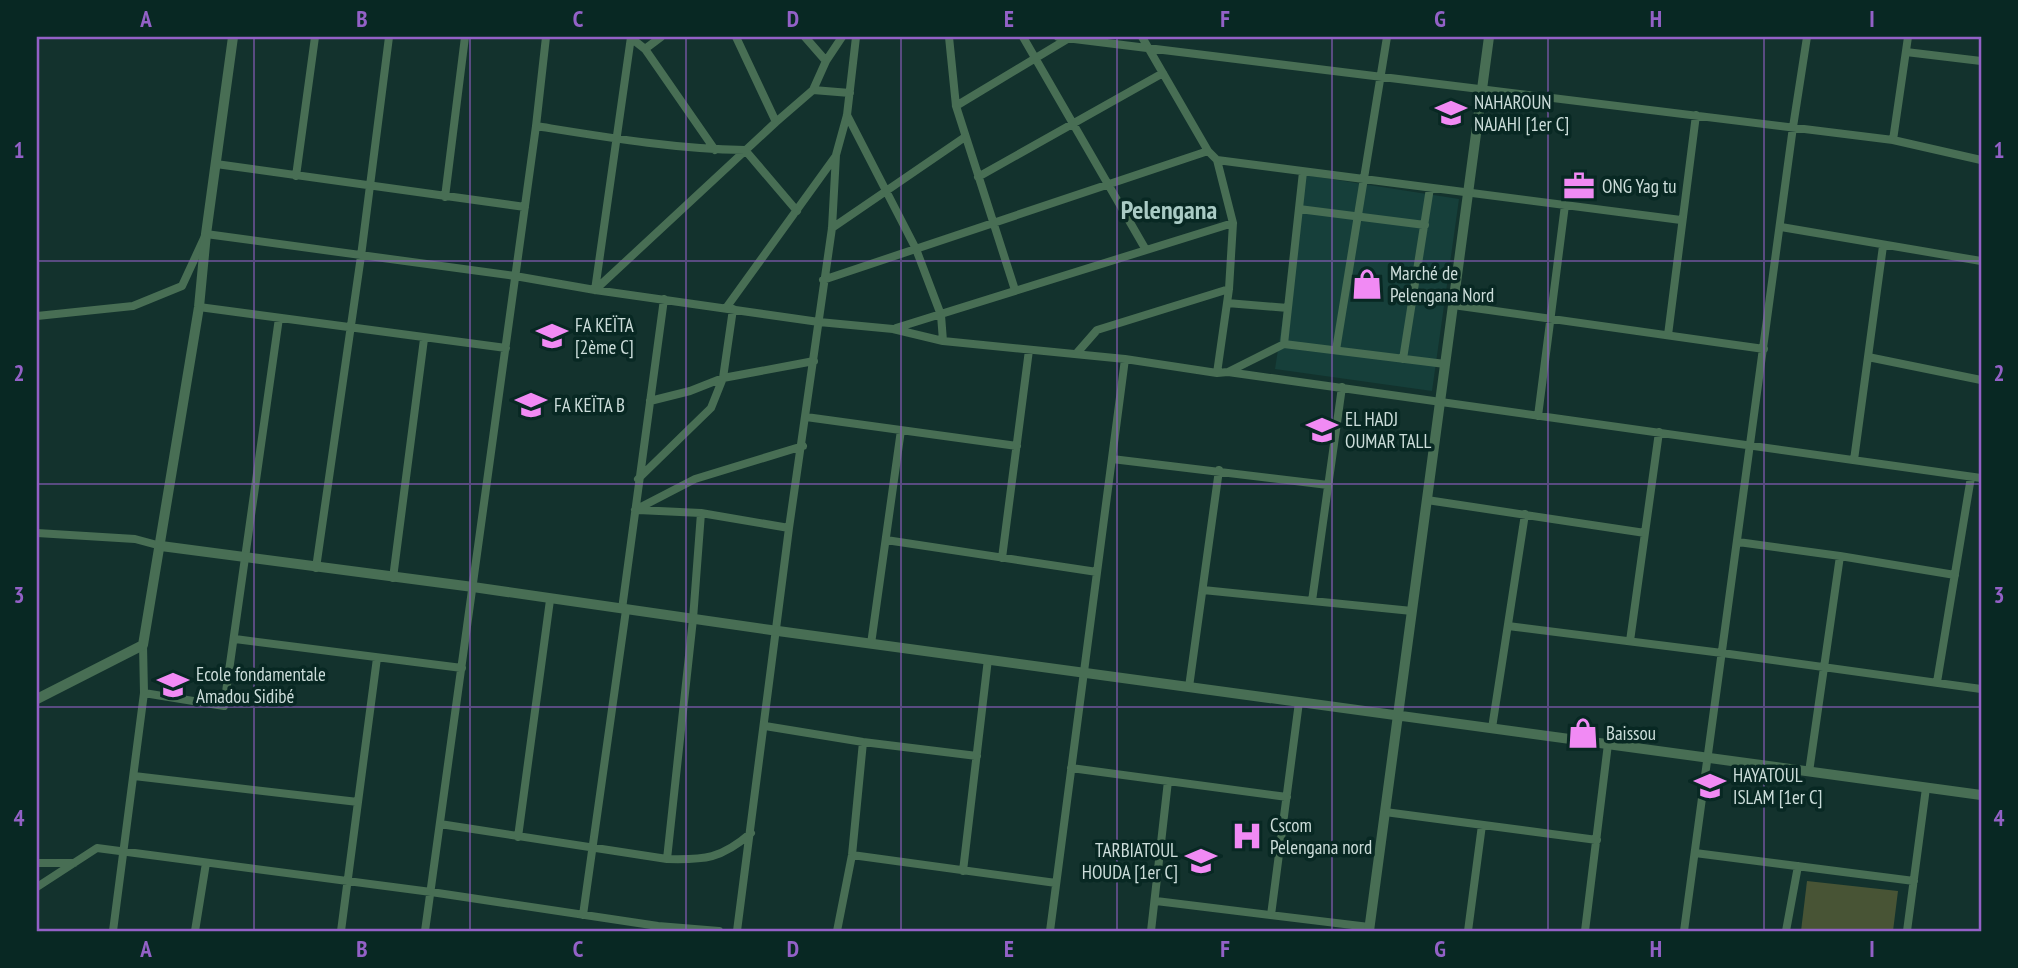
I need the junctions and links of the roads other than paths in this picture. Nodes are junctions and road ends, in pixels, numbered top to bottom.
1 (233, 37) edge
2 (315, 37) edge
3 (389, 37) edge
4 (465, 37) edge
5 (546, 37) edge
6 (631, 37) edge
7 (661, 37) edge
8 (736, 37) edge
9 (805, 37) edge
10 (842, 37) edge
11 (856, 37) edge
12 (949, 37) edge
13 (1023, 37) edge
14 (1058, 37) edge
15 (1142, 37) edge
16 (1387, 37) edge
17 (1489, 37) edge
18 (1805, 37) edge
19 (1908, 37) edge
20 (1069, 38) edge
21 (645, 48) junction
22 (1150, 48) junction
23 (1906, 52) junction
24 (1036, 58) junction
25 (826, 61) junction
26 (1981, 61) edge
27 (1163, 73) junction
28 (1379, 76) junction
29 (1482, 89) junction
30 (813, 90) junction
31 (850, 93) junction
32 (956, 106) junction
33 (847, 115) junction
34 (1696, 115) junction
35 (776, 122) junction
36 (1074, 125) junction
37 (536, 126) junction
38 (1793, 127) junction
39 (965, 137) junction
40 (617, 139) junction
41 (1893, 139) junction
42 (715, 150) junction
43 (745, 150) junction
44 (1208, 151) junction
45 (836, 155) junction
46 (1217, 160) junction
47 (1981, 160) edge
48 (216, 164) junction
49 (1303, 172) junction
50 (296, 176) junction
51 (978, 177) junction
52 (1363, 180) junction
53 (1108, 185) junction
54 (370, 187) junction
55 (1430, 188) junction
56 (887, 189) junction
57 (1468, 193) junction
58 (445, 197) junction
59 (1565, 205) junction
60 (525, 206) junction
61 (1298, 209) junction
62 (797, 211) junction
63 (1357, 216) junction
64 (1681, 220) junction
65 (994, 223) junction
66 (1233, 223) junction
67 (1425, 225) junction
68 (1781, 227) junction
69 (832, 228) junction
70 (206, 234) junction
71 (1884, 246) junction
72 (916, 249) junction
73 (1146, 250) junction
74 (361, 256) junction
75 (1981, 261) edge
76 (515, 276) junction
77 (823, 280) junction
78 (1229, 289) junction
79 (595, 290) junction
80 (1015, 290) junction
81 (664, 299) junction
82 (1227, 303) junction
83 (1453, 305) junction
84 (199, 307) junction
85 (1288, 308) junction
86 (729, 309) junction
87 (941, 314) junction
88 (37, 316) edge
89 (279, 318) junction
90 (1551, 319) junction
91 (819, 322) junction
92 (351, 329) junction
93 (893, 329) junction
94 (1668, 335) junction
95 (424, 339) junction
96 (943, 341) junction
97 (1284, 344) junction
98 (506, 348) junction
99 (1764, 349) junction
100 (1029, 350) junction
101 (1336, 351) junction
102 (1076, 354) junction
103 (1868, 357) junction
104 (1125, 359) junction
105 (1403, 359) junction
106 (814, 362) junction
107 (1445, 364) junction
108 (1228, 372) junction
109 (1217, 373) junction
110 (723, 378) junction
111 (1981, 378) edge
112 (1342, 387) junction
113 (650, 401) junction
114 (1440, 401) junction
115 (1538, 416) junction
116 (806, 417) junction
117 (901, 430) junction
118 (1659, 432) junction
119 (1751, 445) junction
120 (803, 446) junction
121 (1017, 446) junction
122 (1112, 459) junction
123 (1854, 460) junction
124 (1219, 470) junction
125 (1971, 477) junction
126 (1981, 478) edge
127 (638, 480) junction
128 (1328, 485) junction
129 (1427, 500) junction
130 (635, 509) junction
131 (701, 513) junction
132 (1525, 514) junction
133 (789, 528) junction
134 (37, 533) edge
135 (1645, 533) junction
136 (886, 540) junction
137 (1738, 542) junction
138 (161, 546) junction
139 (1840, 556) junction
140 (245, 558) junction
141 (1002, 558) junction
142 (316, 568) junction
143 (1097, 572) junction
144 (1955, 575) junction
145 (393, 578) junction
146 (473, 587) junction
147 (1203, 590) junction
148 (550, 600) junction
149 (1312, 601) junction
150 (624, 610) junction
151 (1412, 611) junction
152 (694, 619) junction
153 (1508, 626) junction
154 (778, 631) junction
155 (235, 639) junction
156 (1630, 641) junction
157 (872, 644) junction
158 (143, 645) junction
159 (1722, 653) junction
160 (377, 658) junction
161 (988, 660) junction
162 (462, 667) junction
163 (1825, 668) junction
164 (1084, 673) junction
165 (1937, 682) junction
166 (1189, 687) junction
167 (1981, 689) edge
168 (144, 693) junction
169 (37, 699) edge
170 (1299, 702) junction
171 (1398, 716) junction
172 (765, 726) junction
173 (1492, 728) junction
174 (863, 742) junction
175 (1608, 744) junction
176 (977, 756) junction
177 (1708, 757) junction
178 (1071, 768) junction
179 (1809, 772) junction
180 (134, 776) junction
181 (1168, 781) junction
182 (1926, 788) junction
183 (1981, 795) edge
184 (1287, 797) junction
185 (358, 802) junction
186 (1385, 812) junction
187 (440, 824) junction
188 (1482, 825) junction
189 (751, 833) junction
190 (518, 837) junction
191 (1597, 840) junction
192 (591, 848) junction
193 (125, 852) junction
194 (1695, 853) junction
195 (852, 855) junction
196 (667, 859) junction
197 (37, 863) edge
198 (74, 863) junction
199 (206, 863) junction
200 (1798, 866) junction
201 (963, 871) junction
202 (1914, 881) junction
203 (347, 883) junction
204 (1056, 883) junction
205 (37, 887) edge
206 (431, 892) junction
207 (1156, 901) junction
208 (583, 915) junction
209 (1271, 915) junction
210 (657, 929) edge
211 (1369, 929) edge
212 (113, 931) edge
213 (195, 931) edge
214 (341, 931) edge
215 (425, 931) edge
216 (719, 931) edge
217 (737, 931) edge
218 (837, 931) edge
219 (1050, 931) edge
220 (1151, 931) edge
221 (1468, 931) edge
222 (1585, 931) edge
223 (1684, 931) edge
224 (1786, 931) edge
225 (1907, 931) edge

1 - 48 street
2 - 50 street
3 - 54 street
4 - 58 street
5 - 37 street
6 - 21 street
6 - 40 street
7 - 21 street
8 - 35 street
9 - 25 street
10 - 25 street
11 - 31 street
12 - 32 street
13 - 24 street
14 - 20 street
15 - 22 street
16 - 28 street
17 - 29 street
18 - 38 street
19 - 23 street
20 - 22 street
20 - 24 street
21 - 42 street
22 - 27 street
22 - 28 street
23 - 26 street
23 - 41 street
24 - 32 street
24 - 36 street
25 - 30 street
27 - 36 street
27 - 44 street
28 - 29 street
28 - 52 street
29 - 34 street
29 - 57 street
30 - 31 street
30 - 35 street
31 - 33 street
32 - 39 street
33 - 45 street
33 - 56 street
34 - 38 street
34 - 64 street
35 - 43 street
36 - 51 street
36 - 53 street
37 - 40 street
37 - 60 street
38 - 41 street
38 - 68 street
39 - 51 street
39 - 56 street
40 - 42 street
40 - 79 street
41 - 47 street
42 - 43 street
43 - 62 street
43 - 79 street
44 - 46 street
44 - 53 street
45 - 62 street
45 - 69 street
46 - 49 street
46 - 66 street
48 - 50 street
48 - 70 street
49 - 52 street
49 - 61 street
50 - 54 street
51 - 65 street
52 - 55 street
52 - 63 street
53 - 65 street
53 - 73 street
54 - 58 street
54 - 74 street
55 - 57 street
55 - 67 street
56 - 69 street
56 - 72 street
57 - 59 street
57 - 83 street
58 - 60 street
59 - 64 street
59 - 90 street
60 - 76 street
61 - 63 street
61 - 85 street
62 - 86 street
63 - 67 street
63 - 101 street
64 - 94 street
65 - 72 street
65 - 80 street
66 - 73 street
66 - 78 street
67 - 105 street
68 - 71 street
68 - 99 street
69 - 77 street
70 - 74 street
70 - 84 street
70 - 88 street
71 - 75 street
71 - 103 street
72 - 77 street
72 - 87 street
73 - 80 street
74 - 76 street
74 - 92 street
76 - 79 street
76 - 98 street
77 - 91 street
78 - 82 street
78 - 102 street
79 - 81 street
80 - 87 street
81 - 86 street
81 - 113 street
82 - 85 street
82 - 109 street
83 - 90 street
83 - 107 street
84 - 89 street
84 - 138 street
85 - 97 street
86 - 91 street
86 - 110 street
87 - 93 street
87 - 96 street
89 - 92 street
89 - 140 street
90 - 94 street
90 - 115 street
91 - 93 street
91 - 106 street
92 - 95 street
92 - 142 street
93 - 96 street
94 - 99 street
95 - 98 street
95 - 145 street
96 - 100 street
97 - 101 street
97 - 108 street
98 - 146 street
99 - 119 street
100 - 102 street
100 - 121 street
101 - 105 street
102 - 104 street
103 - 111 street
103 - 123 street
104 - 109 street
104 - 122 street
105 - 107 street
106 - 110 street
106 - 116 street
107 - 114 street
108 - 109 street
108 - 112 street
110 - 113 street
110 - 127 street
112 - 114 street
112 - 128 street
113 - 127 street
114 - 115 street
114 - 129 street
115 - 118 street
116 - 117 street
116 - 120 street
117 - 121 street
117 - 136 street
118 - 119 street
118 - 135 street
119 - 123 street
119 - 137 street
120 - 130 street
120 - 133 street
121 - 141 street
122 - 124 street
122 - 143 street
123 - 125 street
124 - 128 street
124 - 147 street
125 - 126 street
125 - 144 street
127 - 130 street
128 - 149 street
129 - 132 street
129 - 151 street
130 - 131 street
130 - 150 street
131 - 133 street
131 - 152 street
132 - 135 street
132 - 153 street
133 - 154 street
134 - 138 street
135 - 156 street
136 - 141 street
136 - 157 street
137 - 139 street
137 - 159 street
138 - 140 street
138 - 158 street
139 - 144 street
139 - 163 street
140 - 142 street
140 - 155 street
141 - 143 street
142 - 145 street
143 - 164 street
144 - 165 street
145 - 146 street
146 - 148 street
146 - 162 street
147 - 149 street
147 - 166 street
148 - 150 street
148 - 190 street
149 - 151 street
150 - 152 street
150 - 192 street
151 - 171 street
152 - 154 street
152 - 196 street
153 - 156 street
153 - 173 street
154 - 157 street
154 - 172 street
155 - 160 street
155 - 168 street
156 - 159 street
157 - 161 street
158 - 168 street
158 - 169 street
159 - 163 street
159 - 177 street
160 - 162 street
160 - 185 street
161 - 164 street
161 - 176 street
162 - 187 street
163 - 165 street
163 - 179 street
164 - 166 street
164 - 178 street
165 - 167 street
166 - 170 street
168 - 180 street
170 - 171 street
170 - 184 street
171 - 173 street
171 - 186 street
172 - 174 street
172 - 189 street
173 - 175 street
174 - 176 street
174 - 195 street
175 - 177 street
175 - 191 street
176 - 201 street
177 - 179 street
177 - 194 street
178 - 181 street
178 - 204 street
179 - 182 street
180 - 185 street
180 - 193 street
181 - 184 street
181 - 207 street
182 - 183 street
182 - 202 street
184 - 209 street
185 - 203 street
186 - 188 street
186 - 211 street
187 - 190 street
187 - 206 street
188 - 191 street
188 - 221 street
189 - 196 street
189 - 217 street
190 - 192 street
191 - 222 street
192 - 196 street
192 - 208 street
193 - 198 street
193 - 199 street
193 - 212 street
194 - 200 street
194 - 223 street
195 - 201 street
195 - 218 street
197 - 198 street
198 - 205 street
199 - 203 street
199 - 213 street
200 - 202 street
200 - 224 street
201 - 204 street
202 - 225 street
203 - 206 street
203 - 214 street
204 - 219 street
206 - 208 street
206 - 215 street
207 - 209 street
207 - 220 street
208 - 210 street
209 - 211 street
210 - 216 street

